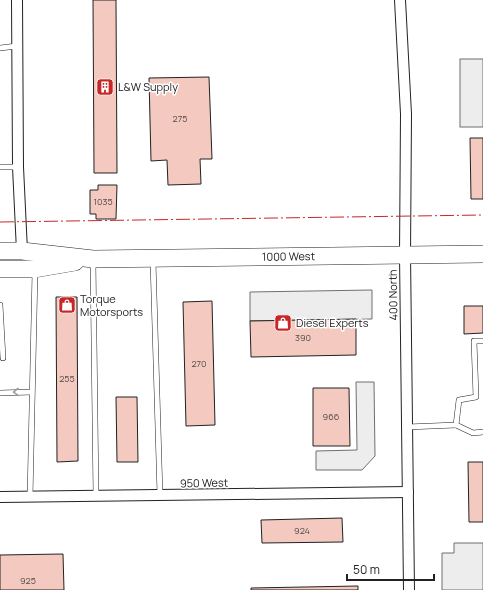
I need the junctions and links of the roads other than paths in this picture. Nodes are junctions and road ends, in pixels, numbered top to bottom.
1 (17, 0) edge
2 (400, 0) edge
3 (17, 46) junction
4 (0, 48) edge
5 (0, 167) edge
6 (18, 167) junction
7 (0, 251) edge
8 (22, 251) junction
9 (483, 254) edge
10 (405, 255) junction
11 (153, 258) junction
12 (93, 259) junction
13 (0, 269) edge
14 (34, 269) junction
15 (0, 304) edge
16 (483, 341) edge
17 (3, 358) dead end
18 (32, 392) junction
19 (0, 393) edge
20 (456, 425) junction
21 (407, 427) junction
22 (483, 432) edge
23 (408, 492) junction
24 (160, 495) junction
25 (96, 496) junction
26 (0, 497) edge
27 (30, 497) junction
28 (409, 590) edge

1 - 3 street
2 - 10 street, 400 North
3 - 4 lane
3 - 6 street
5 - 6 lane
6 - 8 street
7 - 8 main road, 1000 West
8 - 12 main road, 1000 West
9 - 10 main road, 1000 West
10 - 11 main road, 1000 West
10 - 21 street, 400 North
11 - 12 main road, 1000 West
11 - 24 lane
12 - 14 main road, 1000 West
12 - 25 lane
13 - 14 main road, 1000 West
14 - 18 lane
15 - 17 lane
16 - 20 lane
18 -> 19 lane
18 - 27 lane
20 - 21 lane
20 - 22 lane
21 - 23 street, 400 North
23 - 24 street, 950 West
23 - 28 street, 400 North
24 - 25 street, 950 West
25 - 27 street, 950 West
26 - 27 street, 950 West

